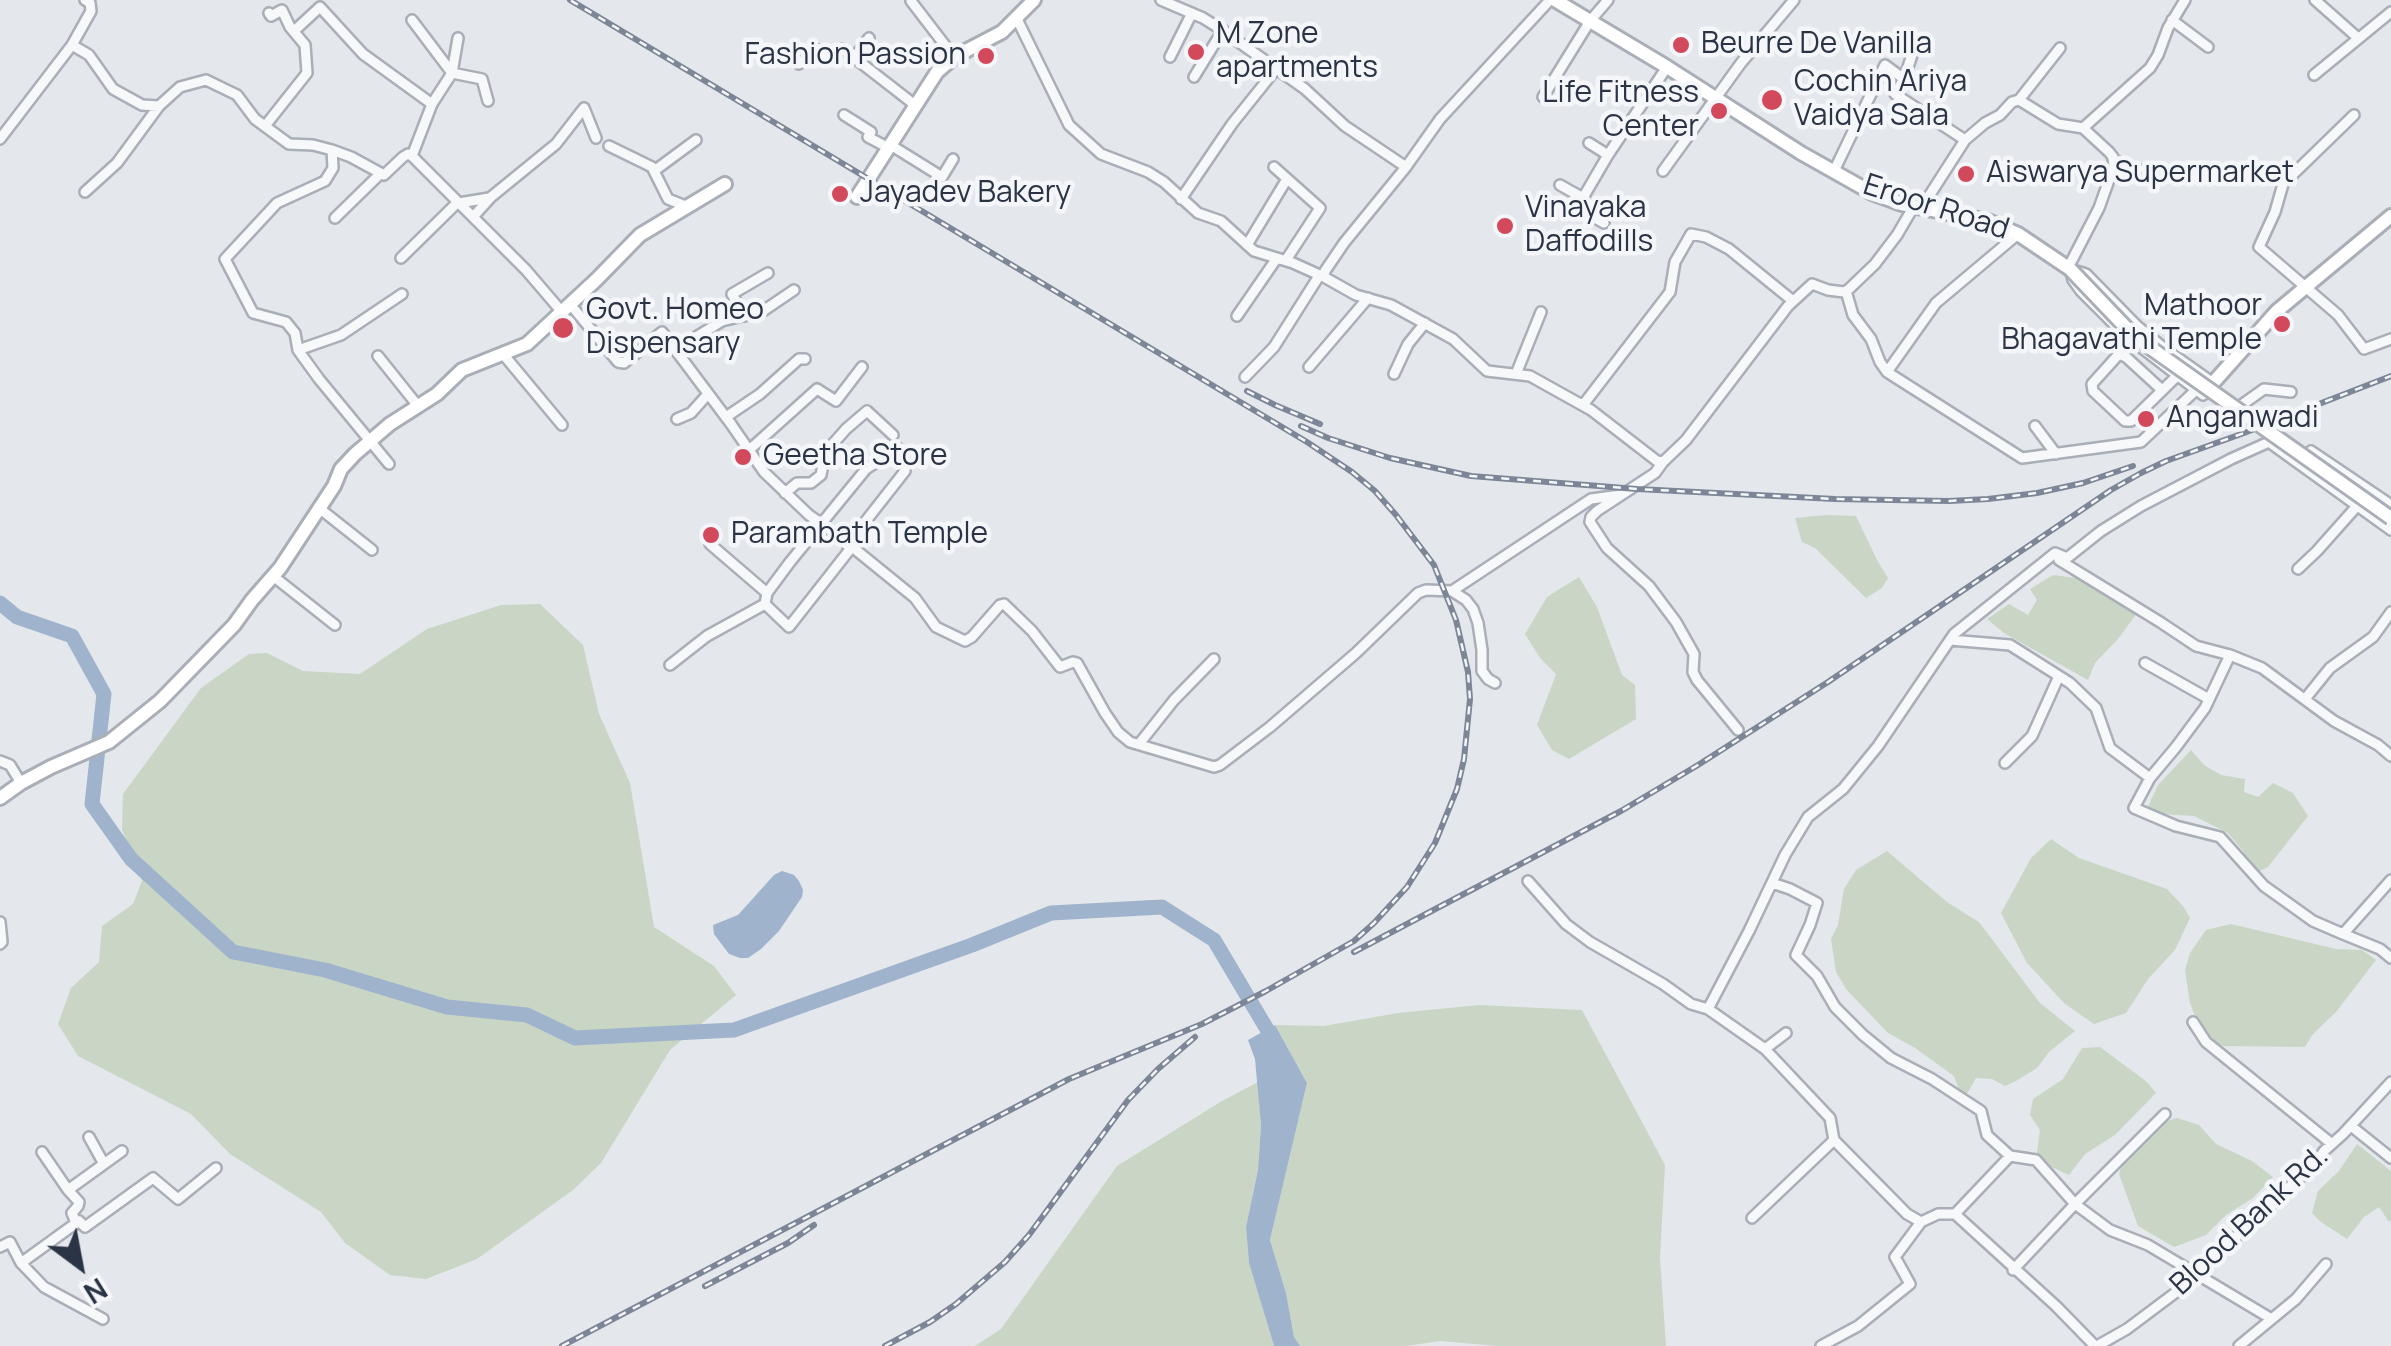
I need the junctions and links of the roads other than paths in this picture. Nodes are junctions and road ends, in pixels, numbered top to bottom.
1 (85, 0) edge
2 (98, 0) edge
3 (910, 0) edge
4 (1034, 0) edge
5 (1161, 0) edge
6 (1552, 0) edge
7 (1608, 0) edge
8 (1794, 0) edge
9 (2185, 0) edge
10 (2315, 0) edge
11 (91, 10) junction
12 (2391, 12) edge
13 (269, 13) dead end
14 (1192, 13) junction
15 (1016, 17) junction
16 (412, 20) dead end
17 (2172, 20) junction
18 (1590, 21) junction
19 (1223, 30) junction
20 (294, 31) junction
21 (458, 38) dead end
22 (869, 38) dead end
23 (2358, 38) junction
24 (72, 45) junction
25 (1915, 46) dead end
26 (2060, 48) dead end
27 (2208, 48) dead end
28 (954, 57) junction
29 (1170, 57) dead end
30 (854, 58) junction
31 (799, 64) dead end
32 (1667, 67) junction
33 (1276, 68) junction
34 (452, 73) junction
35 (2314, 75) dead end
36 (1194, 77) dead end
37 (1904, 78) junction
38 (1543, 97) dead end
39 (1716, 99) junction
40 (488, 100) dead end
41 (2020, 100) junction
42 (432, 104) junction
43 (915, 105) junction
44 (159, 106) junction
45 (2354, 115) dead end
46 (844, 116) dead end
47 (265, 126) junction
48 (2084, 128) junction
49 (0, 138) edge
50 (596, 138) dead end
51 (696, 140) dead end
52 (1965, 140) junction
53 (1589, 143) dead end
54 (609, 146) dead end
55 (888, 146) junction
56 (332, 150) junction
57 (1608, 155) junction
58 (412, 156) junction
59 (953, 159) dead end
60 (2113, 159) junction
61 (1274, 167) dead end
62 (1406, 168) junction
63 (2138, 169) dead end
64 (654, 171) junction
65 (1662, 171) dead end
66 (1834, 172) junction
67 (380, 174) junction
68 (1287, 179) junction
69 (725, 184) dead end
70 (1560, 185) dead end
71 (85, 192) dead end
72 (857, 197) dead end
73 (489, 198) junction
74 (1583, 198) junction
75 (1181, 199) junction
76 (459, 203) junction
77 (688, 206) junction
78 (1918, 207) junction
79 (2391, 216) edge
80 (473, 217) junction
81 (335, 218) dead end
82 (1604, 222) dead end
83 (2018, 234) junction
84 (1247, 245) junction
85 (401, 258) dead end
86 (1281, 259) junction
87 (2069, 268) junction
88 (768, 273) dead end
89 (1322, 276) junction
90 (2306, 287) junction
91 (794, 290) dead end
92 (1846, 291) junction
93 (402, 294) dead end
94 (1368, 298) junction
95 (1793, 301) junction
96 (566, 308) junction
97 (1542, 312) dead end
98 (744, 316) junction
99 (1237, 316) dead end
100 (1425, 324) junction
101 (2391, 339) edge
102 (298, 350) junction
103 (504, 354) junction
104 (378, 356) dead end
105 (680, 356) junction
106 (805, 360) dead end
107 (862, 367) dead end
108 (1310, 367) dead end
109 (1887, 372) junction
110 (1394, 374) dead end
111 (1516, 374) junction
112 (2177, 376) junction
113 (1245, 378) dead end
114 (2213, 382) joint
115 (2162, 390) junction
116 (2290, 392) dead end
117 (708, 394) junction
118 (1582, 405) junction
119 (418, 406) junction
120 (2236, 409) junction
121 (726, 417) junction
122 (677, 419) dead end
123 (562, 425) dead end
124 (2035, 426) dead end
125 (893, 435) dead end
126 (371, 440) junction
127 (898, 448) dead end
128 (748, 451) junction
129 (2056, 454) junction
130 (1664, 462) junction
131 (389, 464) dead end
132 (2300, 465) junction
133 (905, 471) dead end
134 (785, 494) junction
135 (1623, 495) junction
136 (2389, 500) edge
137 (2357, 506) junction
138 (319, 508) junction
139 (2391, 518) edge
140 (822, 524) junction
141 (2391, 530) edge
142 (710, 544) dead end
143 (849, 546) junction
144 (372, 550) dead end
145 (2051, 556) junction
146 (2298, 569) dead end
147 (273, 576) junction
148 (1452, 591) junction
149 (766, 598) junction
150 (2391, 612) edge
151 (335, 625) dead end
152 (1950, 640) junction
153 (2230, 655) junction
154 (1214, 659) dead end
155 (2145, 663) dead end
156 (670, 665) dead end
157 (2060, 676) junction
158 (1494, 683) dead end
159 (2209, 699) junction
160 (2305, 699) junction
161 (1738, 730) dead end
162 (1139, 744) junction
163 (2391, 756) edge
164 (0, 760) edge
165 (2005, 763) dead end
166 (2150, 778) junction
167 (20, 782) junction
168 (0, 798) edge
169 (2391, 880) edge
170 (1528, 881) dead end
171 (1772, 883) junction
172 (0, 922) edge
173 (2343, 934) junction
174 (0, 944) edge
175 (2391, 958) edge
176 (1708, 1010) junction
177 (2194, 1022) dead end
178 (1786, 1034) dead end
179 (1764, 1049) junction
180 (2391, 1082) edge
181 (2164, 1114) dead end
182 (2351, 1126) junction
183 (89, 1137) dead end
184 (1834, 1140) junction
185 (2332, 1144) junction
186 (122, 1151) dead end
187 (42, 1152) dead end
188 (2010, 1156) junction
189 (2391, 1158) edge
190 (104, 1164) junction
191 (216, 1168) dead end
192 (68, 1190) junction
193 (2075, 1204) junction
194 (1955, 1214) junction
195 (1752, 1218) dead end
196 (1921, 1222) junction
197 (76, 1224) junction
198 (0, 1248) edge
199 (21, 1264) junction
200 (2326, 1264) dead end
201 (2014, 1270) junction
202 (2196, 1274) junction
203 (2270, 1318) junction
204 (103, 1319) dead end
205 (2110, 1338) junction
206 (1820, 1346) edge
207 (2096, 1346) edge
208 (2119, 1346) edge
209 (2239, 1346) edge

1 - 11 street
2 - 11 street
3 - 28 street
4 - 15 main road
5 - 14 street
6 - 18 main road, Eroor Road
6 - 62 street
7 - 18 street
8 - 39 street
9 - 17 street
10 - 23 street
11 - 24 street
12 - 23 street
13 - 20 street
14 - 19 street
14 - 29 street
15 - 28 main road
15 - 75 street
16 - 34 street
17 - 27 street
17 - 48 street
18 - 32 main road, Eroor Road
18 - 38 street
19 - 33 street
19 - 36 street
20 - 42 street
20 - 47 street
21 - 34 street
22 - 30 street
23 - 35 street
24 - 44 street
24 - 49 street
25 - 37 street
26 - 41 street
28 - 43 main road
30 - 31 street
30 - 43 street
32 - 39 main road, Eroor Road
32 - 57 street
33 - 62 street
33 - 75 street
34 - 40 street
34 - 42 street
37 - 52 street
37 - 66 street
39 - 65 street
39 - 66 main road, Eroor Road
41 - 48 street
41 - 52 street
42 - 58 street
43 - 55 main road
44 - 47 street
44 - 71 street
45 - 90 street
46 - 55 street
47 - 56 street
48 - 60 street
50 - 73 street
51 - 64 street
52 - 78 street
53 - 57 street
54 - 64 street
55 - 59 street
55 - 72 main road
56 - 67 street
56 - 102 street
57 - 74 street
58 - 67 street
58 - 76 street
60 - 63 street
60 - 87 street
61 - 68 street
62 - 89 street
64 - 77 street
66 - 78 main road, Eroor Road
67 - 81 street
68 - 84 street
68 - 86 street
69 - 77 main road
70 - 74 street
73 - 76 street
73 - 80 street
74 - 82 street
75 - 84 street
76 - 80 street
76 - 85 street
77 - 96 main road
78 - 83 main road, Eroor Road
78 - 92 street
79 - 90 main road
80 - 96 street
83 - 87 main road, Eroor Road
83 - 109 street
84 - 86 street
86 - 89 street
86 - 99 street
87 - 112 street
87 - 114 street
87 - 120 main road, Eroor Road, bridge
88 - 98 street
89 - 94 street
89 - 113 street
90 - 101 street
90 - 114 main road
91 - 98 street
92 - 95 street
92 - 109 street
93 - 102 street
94 - 100 street
94 - 108 street
95 - 118 street
95 - 130 street
96 - 103 main road
96 - 105 street
97 - 111 street
98 - 105 street
100 - 110 street
100 - 111 street
102 - 126 street
103 - 119 main road
103 - 123 street
104 - 119 street
105 - 117 street
106 - 121 street
107 - 128 street
109 - 129 street
111 - 118 street
112 - 115 street
112 - 129 street
115 - 115 street
116 - 120 street
117 - 121 street
117 - 122 street
118 - 130 street
119 - 126 main road
120 - 139 main road, Eroor Road, bridge
121 - 128 street
124 - 129 street
125 - 134 street
126 - 131 street
126 - 138 main road
127 - 140 street
128 - 134 street
130 - 135 street
132 - 136 street
132 - 137 street
132 - 145 street
133 - 143 street
134 - 140 street
135 - 148 street
135 - 161 street
137 - 141 street
137 - 146 street
138 - 144 street
138 - 147 main road
140 - 143 street
140 - 149 street
142 - 149 street
143 - 149 street
143 - 162 street
145 - 152 street
145 - 153 street
147 - 151 street
147 - 167 main road
148 - 158 street
148 - 162 street
149 - 156 street
150 - 160 street
152 - 157 street
152 - 171 street
153 - 159 street
153 - 160 street
154 - 162 street
155 - 159 street
157 - 165 street
157 - 166 street
159 - 166 street
160 - 163 street
164 - 167 street
166 - 173 street
167 - 168 main road
169 - 173 street
170 - 176 street
171 - 176 street
171 - 188 street
172 - 174 street
173 - 175 street
176 - 179 street
177 - 185 street
178 - 179 street
179 - 184 street
180 - 182 street, Blood Bank Rd.
181 - 193 street
182 - 185 street, Blood Bank Rd.
182 - 189 street
183 - 190 street
184 - 195 street
184 - 196 street
185 - 202 street, Blood Bank Rd.
186 - 190 street
187 - 192 street
188 - 193 street
188 - 194 street
190 - 192 street
191 - 197 street
192 - 197 street
193 - 201 street
193 - 202 street
194 - 196 street
194 - 201 street
196 - 206 street
197 - 199 street
198 - 199 street
199 - 204 street
200 - 203 street
201 - 207 street
202 - 203 street
202 - 205 street, Blood Bank Rd.
203 - 209 street
205 - 207 street, Blood Bank Rd.
205 - 208 street

